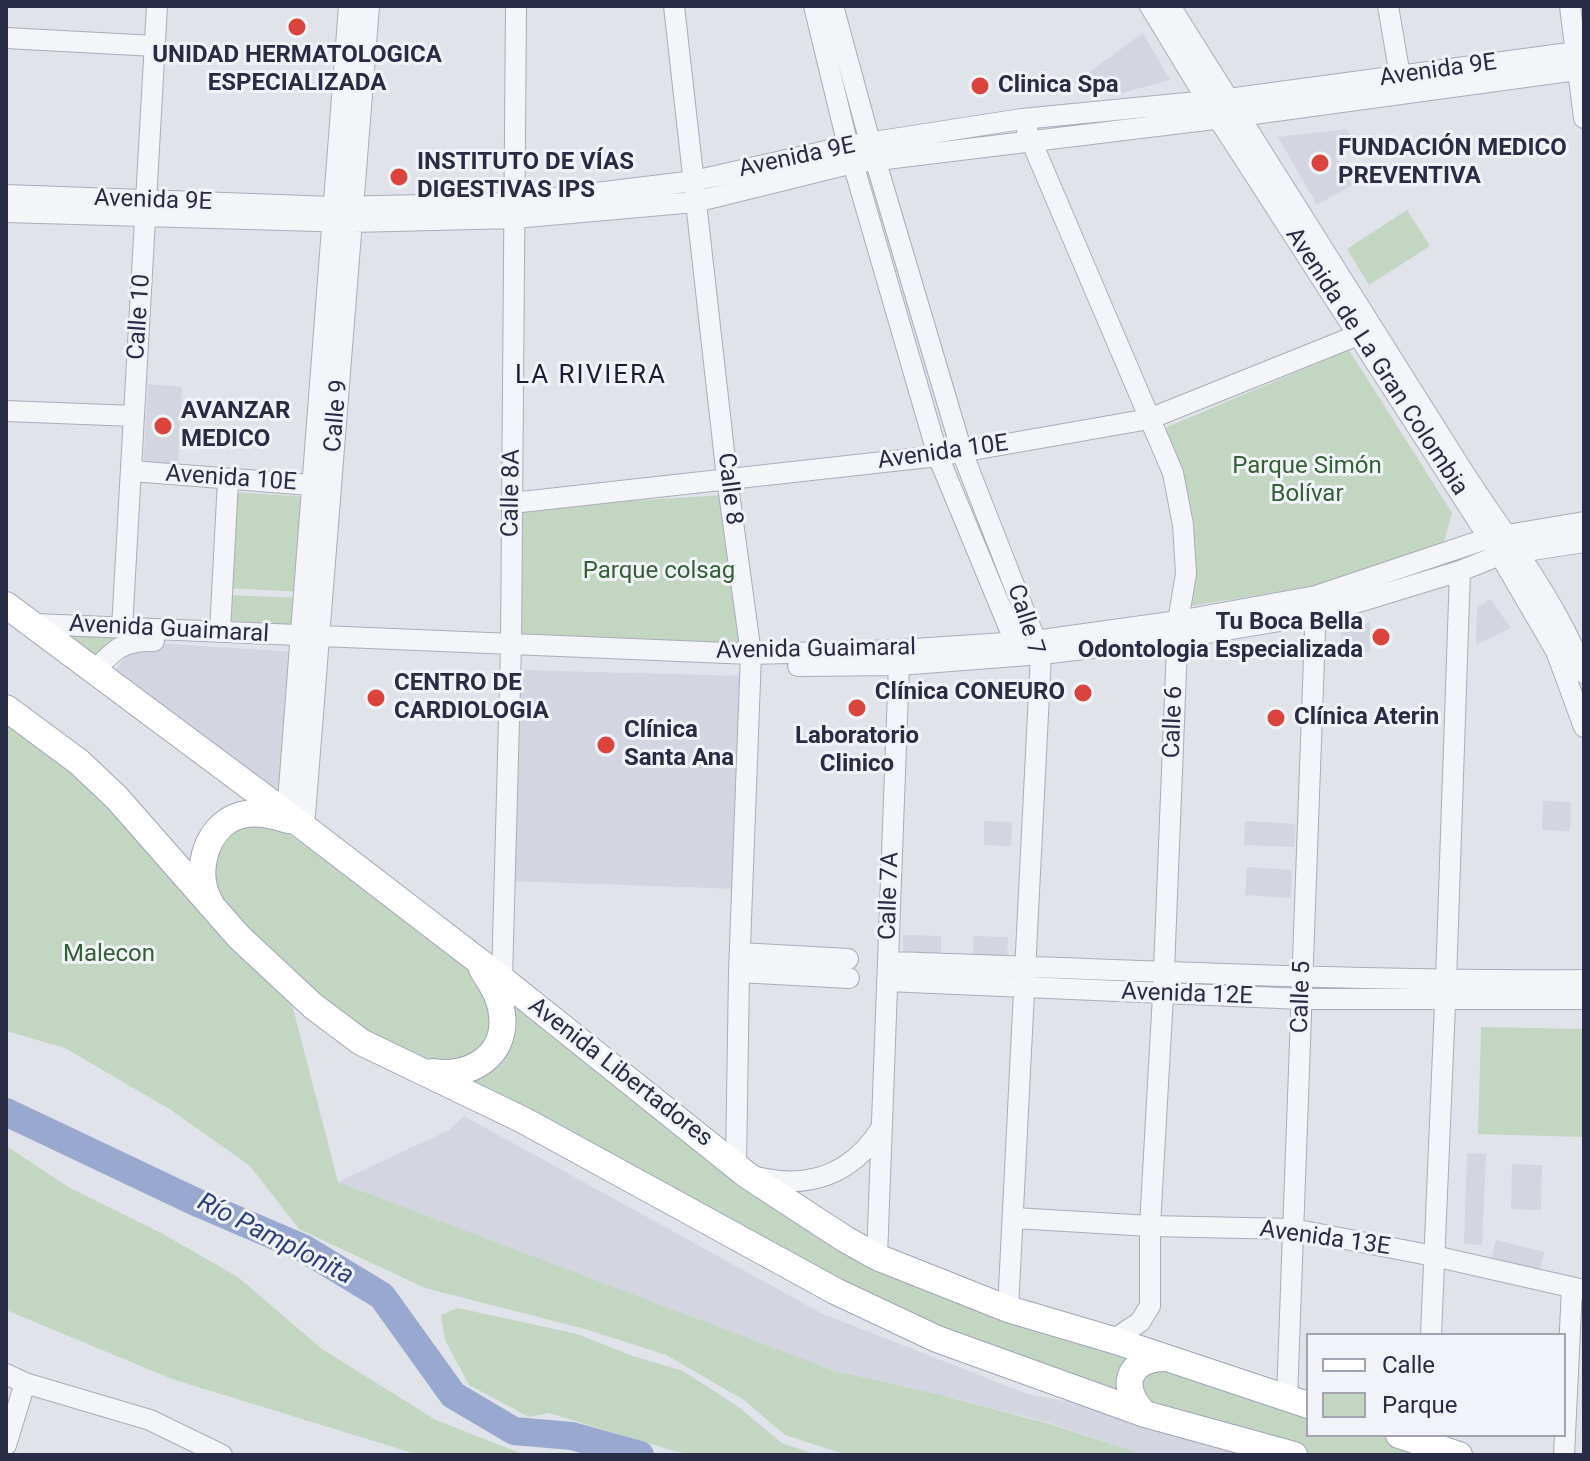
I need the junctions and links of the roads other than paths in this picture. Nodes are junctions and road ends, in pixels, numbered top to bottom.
1 (157, 6) edge
2 (349, 6) edge
3 (369, 6) edge
4 (516, 6) edge
5 (674, 6) edge
6 (814, 6) edge
7 (833, 6) edge
8 (1150, 6) edge
9 (1170, 6) edge
10 (1388, 6) edge
11 (1570, 6) edge
12 (6, 38) edge
13 (155, 46) junction
14 (1580, 61) edge
15 (1400, 76) junction
16 (1224, 108) junction
17 (350, 110) junction
18 (1584, 118) edge
19 (1022, 119) junction
20 (1030, 140) junction
21 (873, 151) junction
22 (850, 154) junction
23 (694, 192) junction
24 (6, 195) edge
25 (147, 209) junction
26 (515, 210) junction
27 (6, 212) edge
28 (342, 214) junction
29 (1358, 335) junction
30 (6, 411) edge
31 (134, 416) junction
32 (1149, 419) junction
33 (962, 452) junction
34 (938, 456) junction
35 (132, 471) junction
36 (727, 478) junction
37 (228, 480) junction
38 (321, 486) junction
39 (512, 503) junction
40 (1584, 522) edge
41 (1584, 542) edge
42 (1504, 545) junction
43 (1460, 571) junction
44 (6, 605) edge
45 (1316, 605) junction
46 (35, 624) junction
47 (122, 628) junction
48 (1178, 629) junction
49 (220, 632) junction
50 (309, 643) junction
51 (1030, 645) junction
52 (511, 652) junction
53 (751, 660) junction
54 (899, 665) junction
55 (95, 670) junction
56 (1584, 673) edge
57 (6, 708) edge
58 (1584, 727) edge
59 (296, 822) junction
60 (216, 912) junction
61 (475, 959) junction
62 (740, 962) junction
63 (848, 969) dead end
64 (887, 971) junction
65 (1164, 974) junction
66 (1024, 976) junction
67 (1302, 976) junction
68 (502, 979) junction
69 (1584, 980) edge
70 (1446, 991) junction
71 (1163, 995) junction
72 (1302, 999) junction
73 (1584, 999) edge
74 (421, 1070) junction
75 (882, 1127) junction
76 (742, 1170) junction
77 (1014, 1218) junction
78 (1150, 1226) junction
79 (1293, 1229) junction
80 (1434, 1256) junction
81 (877, 1257) junction
82 (1578, 1289) edge
83 (1008, 1309) junction
84 (1431, 1333) edge
85 (1113, 1340) junction
86 (1164, 1358) junction
87 (16, 1379) edge
88 (1297, 1402) edge
89 (1145, 1414) junction
90 (1566, 1431) edge
91 (1405, 1437) edge
92 (1438, 1437) edge
93 (6, 1445) edge
94 (222, 1455) edge
95 (1294, 1455) edge
96 (1460, 1455) edge

1 - 13 street, Calle 10
2 - 17 street, Calle 9
3 - 17 street, Calle 9
4 - 26 street, Calle 8A
5 - 23 street, Calle 8
6 - 22 street, Calle 7
7 - 21 street, Calle 7
8 - 16 street, Avenida de La Gran Colombia
9 - 16 street, Avenida de La Gran Colombia
10 - 15 street
11 - 14 street
12 - 13 street
13 - 25 street, Calle 10
14 - 15 street, Avenida 9E
14 - 16 street, Avenida 9E
14 - 18 street
15 - 16 street, Avenida 9E
16 - 19 street, Avenida 9E
16 - 20 street, Avenida 9E
16 - 29 street, Avenida de La Gran Colombia
16 - 42 street, Avenida de La Gran Colombia
17 - 28 street, Calle 9
19 - 20 street, Calle 6
19 - 21 street, Avenida 9E
20 - 21 street, Avenida 9E
20 - 32 street, Calle 6
21 - 22 street, Avenida 9E
21 - 33 street, Calle 7
22 - 23 street, Avenida 9E
22 - 34 street, Calle 7
23 - 26 street, Avenida 9E
23 - 36 street, Calle 8
24 - 25 street, Avenida 9E
25 - 27 street, Avenida 9E
25 - 28 street, Avenida 9E
25 - 31 street, Calle 10
26 - 28 street, Avenida 9E
26 - 39 street, Calle 8A
28 - 38 street, Calle 9
29 - 32 street, Avenida 10E
29 - 42 street, Avenida de La Gran Colombia
30 - 31 street
31 - 35 street, Calle 10
32 - 33 street, Avenida 10E
32 - 48 street, Calle 6
33 - 34 street, Avenida 10E
33 - 51 street, Calle 7
34 - 36 street, Avenida 10E
34 - 51 street, Calle 7
35 - 37 street, Avenida 10E
35 - 47 street, Calle 10
36 - 39 street, Avenida 10E
36 - 53 street, Calle 8
37 - 38 street, Avenida 10E
37 - 49 street
38 - 50 street, Calle 9
39 - 52 street, Calle 8A
40 - 42 street, Avenida Guaimaral
41 - 42 street, Avenida Guaimaral
42 - 43 street, Avenida Guaimaral
42 - 45 street, Avenida Guaimaral
42 - 56 street, Avenida de La Gran Colombia
42 - 58 street, Avenida de La Gran Colombia
43 - 45 street, Avenida Guaimaral
43 - 70 street
44 - 46 main road, Avenida Libertadores
45 - 48 street, Avenida Guaimaral
45 - 67 street, Calle 5
46 - 47 street, Avenida Guaimaral
46 - 55 main road, Avenida Libertadores
47 - 49 street, Avenida Guaimaral
48 - 51 street, Avenida Guaimaral
48 - 65 street, Calle 6
49 - 50 street, Avenida Guaimaral
50 - 52 street, Avenida Guaimaral
50 - 55 street, Avenida Guaimaral
50 - 59 street, Calle 9
51 - 53 street, Avenida Guaimaral
51 - 54 street, Avenida Guaimaral
51 - 66 street, Calle 7
52 - 53 street, Avenida Guaimaral
52 - 68 street, Calle 8A
53 - 54 street, Avenida Guaimaral
53 - 62 street, Calle 8
54 - 64 street, Calle 7A
55 - 59 main road, Avenida Libertadores
57 - 60 main road
59 - 60 main road
59 - 61 main road, Avenida Libertadores
60 - 74 main road
61 - 68 main road, Avenida Libertadores
61 - 74 main road
62 - 63 street
62 - 76 street, Calle 8
64 - 66 street, Avenida 12E
64 - 75 street, Calle 7A
65 - 66 street, Avenida 12E
65 - 67 street, Avenida 12E
65 - 71 street, Calle 6
66 - 71 street, Avenida 12E
66 - 77 street, Calle 7
67 - 70 street, Avenida 12E
67 - 72 street, Calle 5
68 - 76 main road, Avenida Libertadores
69 - 70 street, Avenida 12E
70 - 72 street, Avenida 12E
70 - 73 street, Avenida 12E
70 - 80 street
71 - 72 street, Avenida 12E
71 - 78 street, Calle 6
72 - 79 street, Calle 5
74 - 89 main road
75 - 76 street
75 - 81 street, Calle 7A
76 - 81 main road, Avenida Libertadores
77 - 78 street, Avenida 13E
77 - 83 street, Calle 7
78 - 79 street, Avenida 13E
78 - 85 street, Calle 6
79 - 80 street, Avenida 13E
79 - 88 street, Calle 5
80 - 82 street, Avenida 13E
80 - 84 street
81 - 83 main road, Avenida Libertadores
82 - 90 street
83 - 85 main road, Avenida Libertadores
85 - 86 main road, Avenida Libertadores
86 - 88 main road, Avenida Libertadores
86 - 89 main road
87 - 93 street
87 - 94 street
89 - 95 main road
91 - 96 main road
92 - 96 street

